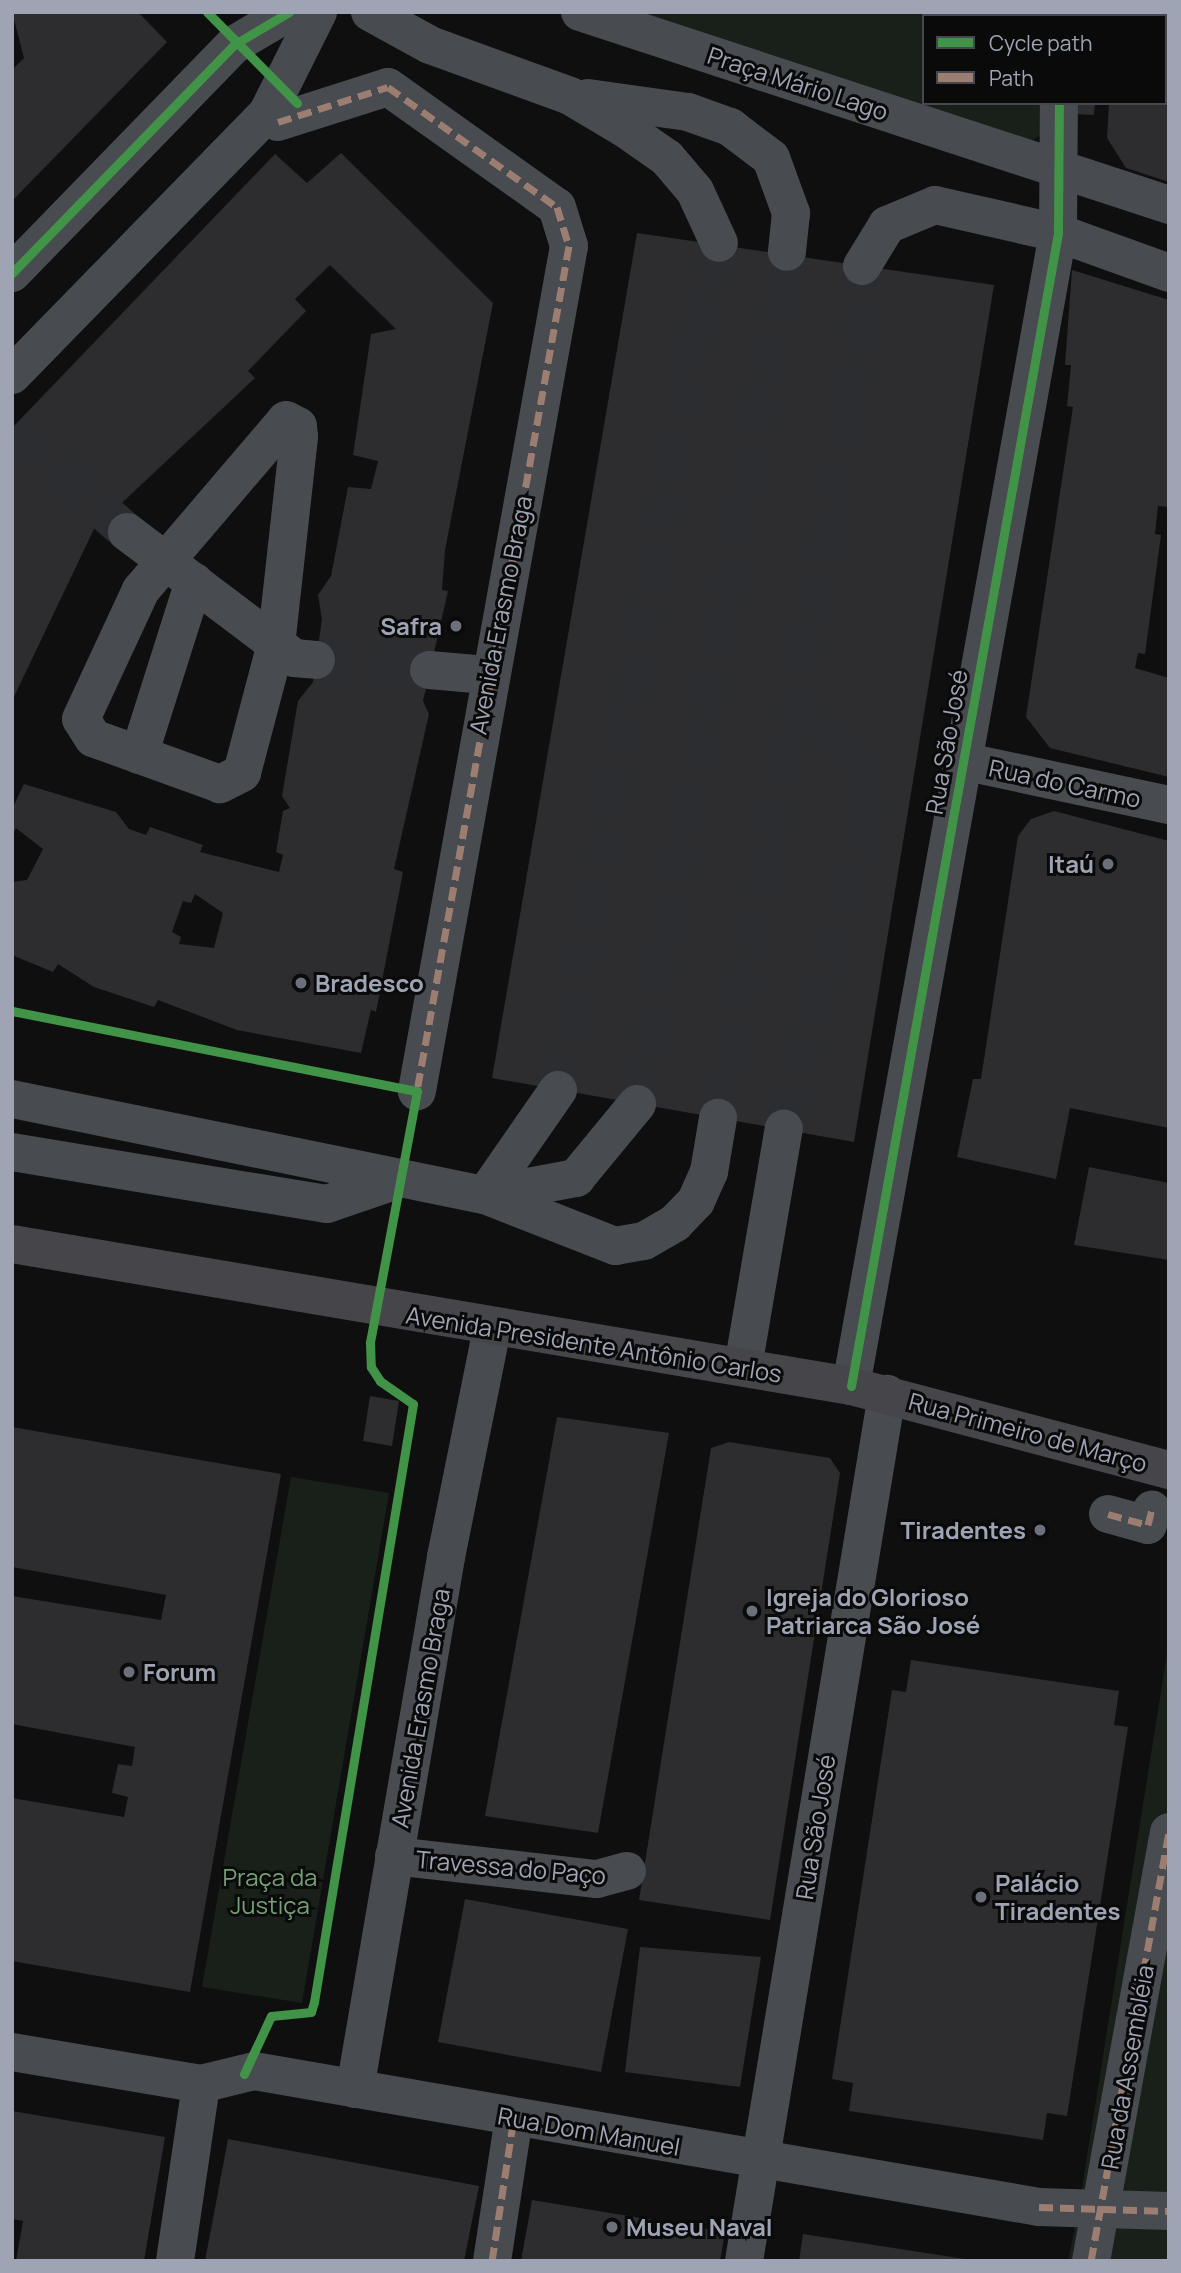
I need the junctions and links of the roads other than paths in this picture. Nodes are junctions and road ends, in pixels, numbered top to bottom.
1 (289, 12) edge
2 (318, 12) edge
3 (370, 12) edge
4 (580, 12) edge
5 (570, 96) junction
6 (1059, 105) edge
7 (278, 122) dead end
8 (1055, 167) junction
9 (1169, 205) edge
10 (1058, 233) junction
11 (719, 243) tunnel mouth
12 (787, 252) tunnel mouth
13 (862, 267) tunnel mouth
14 (12, 273) edge
15 (1169, 273) edge
16 (12, 375) edge
17 (127, 532) tunnel mouth
18 (179, 571) junction
19 (276, 644) junction
20 (316, 660) tunnel mouth
21 (429, 670) tunnel mouth
22 (487, 675) junction
23 (139, 755) junction
24 (962, 761) junction
25 (1169, 805) edge
26 (558, 1090) tunnel mouth
27 (417, 1091) dead end
28 (12, 1100) edge
29 (637, 1104) tunnel mouth
30 (718, 1118) tunnel mouth
31 (784, 1128) tunnel mouth
32 (12, 1152) edge
33 (400, 1179) junction
34 (485, 1195) junction
35 (12, 1244) edge
36 (492, 1329) junction
37 (743, 1367) junction
38 (869, 1390) junction
39 (1169, 1470) edge
40 (1152, 1509) dead end
41 (1108, 1514) dead end
42 (1169, 1832) edge
43 (394, 1856) junction
44 (626, 1871) dead end
45 (12, 2052) edge
46 (201, 2084) junction
47 (355, 2089) junction
48 (514, 2117) junction
49 (761, 2162) junction
50 (1101, 2204) junction
51 (1169, 2211) edge
52 (176, 2261) edge
53 (492, 2261) edge
54 (744, 2261) edge
55 (1091, 2261) edge

1 - 14 street
2 - 16 street
3 - 5 street
4 - 8 street, Praça Mário Lago
5 - 11 street
5 - 12 street
6 - 8 street, Rua São José
7 - 22 street, Avenida Erasmo Braga
8 - 9 street, Praça Mário Lago
8 - 10 street, Rua São José
10 - 13 street
10 - 15 street
10 - 24 street, Rua São José
17 - 18 street
18 - 19 street
18 - 19 street
18 - 23 street
18 - 23 street
19 - 20 street
19 - 23 street
21 - 22 street
22 - 27 street, Avenida Erasmo Braga
24 - 25 street, Rua do Carmo
24 - 38 street, Rua São José
26 - 34 street
28 - 33 street
29 - 34 street
30 - 34 street
31 - 37 street
32 - 33 street
33 - 34 street
35 - 36 main road, Avenida Presidente Antônio Carlos
36 - 37 main road, Avenida Presidente Antônio Carlos
36 - 43 street, Avenida Erasmo Braga
37 - 38 main road, Avenida Presidente Antônio Carlos
38 - 39 main road, Rua Primeiro de Março
38 - 49 street, Rua São José
40 - 41 street
42 - 50 street, Rua da Assembléia
43 - 44 street, Travessa do Paço
43 - 47 street, Avenida Erasmo Braga
45 - 46 street, Rua Dom Manuel
46 - 47 street, Rua Dom Manuel
46 - 52 street
47 - 48 street, Rua Dom Manuel
48 - 49 street, Rua Dom Manuel
48 - 53 street
49 - 50 street, Rua Dom Manuel
49 - 54 street, Rua São José
50 - 51 street, Rua Dom Manuel
50 - 55 street, Rua da Assembléia

